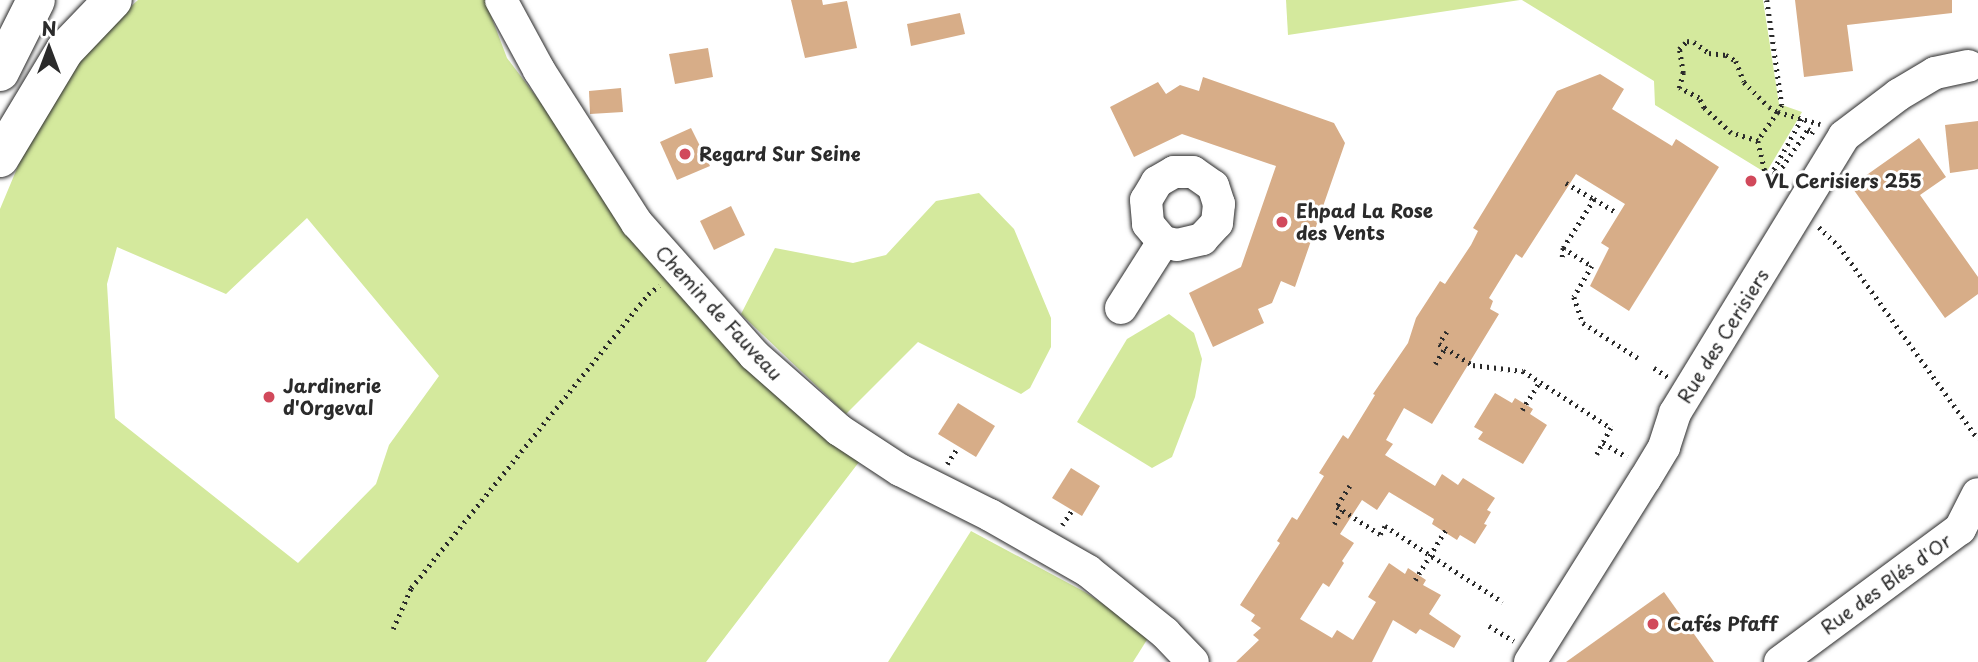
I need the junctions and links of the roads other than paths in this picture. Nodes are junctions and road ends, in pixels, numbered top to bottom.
1 (36, 0) edge
2 (84, 0) edge
3 (113, 0) edge
4 (501, 0) edge
5 (65, 50) junction
6 (1968, 66) dead end
7 (0, 72) edge
8 (0, 158) edge
9 (1163, 242) dead end
10 (1121, 308) dead end
11 (1978, 494) edge
12 (1526, 653) edge
13 (1193, 662) edge
14 (1780, 662) edge

1 - 7 main road
2 - 5 main road
3 - 5 main road
4 - 13 street, Chemin de Fauveau
5 - 8 main road
6 - 12 street, Rue des Cerisiers
9 - 10 street
11 - 14 street, Rue des Blés d'Or

